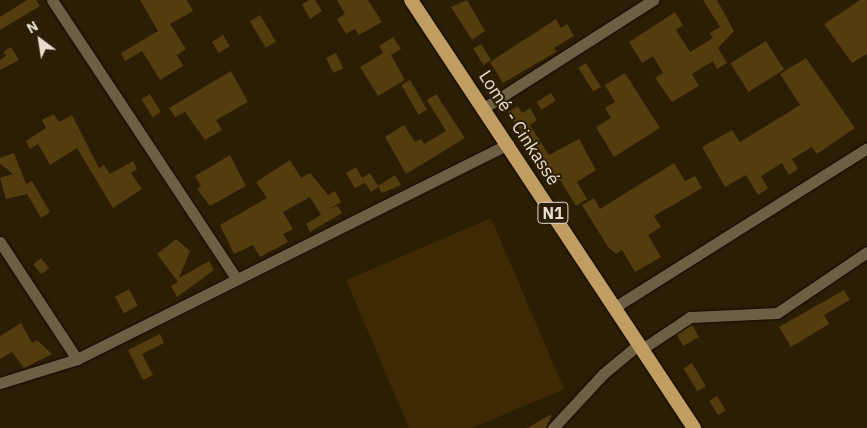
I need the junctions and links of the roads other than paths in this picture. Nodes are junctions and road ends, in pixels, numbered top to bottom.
1 (52, 0) edge
2 (411, 0) edge
3 (653, 0) edge
4 (484, 108) junction
5 (508, 144) junction
6 (867, 148) edge
7 (0, 242) edge
8 (867, 252) edge
9 (237, 279) junction
10 (615, 307) junction
11 (640, 346) junction
12 (77, 359) junction
13 (0, 383) edge
14 (553, 428) edge
15 (694, 428) edge

1 - 9 street
2 - 4 highway, Lomé - Cinkassé / N1
3 - 4 street
4 - 5 highway, Lomé - Cinkassé / N1
5 - 9 street
5 - 10 highway, Lomé - Cinkassé / N1
6 - 10 street
7 - 12 street
8 - 11 street
9 - 12 street
10 - 11 highway, Lomé - Cinkassé / N1
11 - 14 street
11 - 15 highway, Lomé - Cinkassé / N1
12 - 13 street

